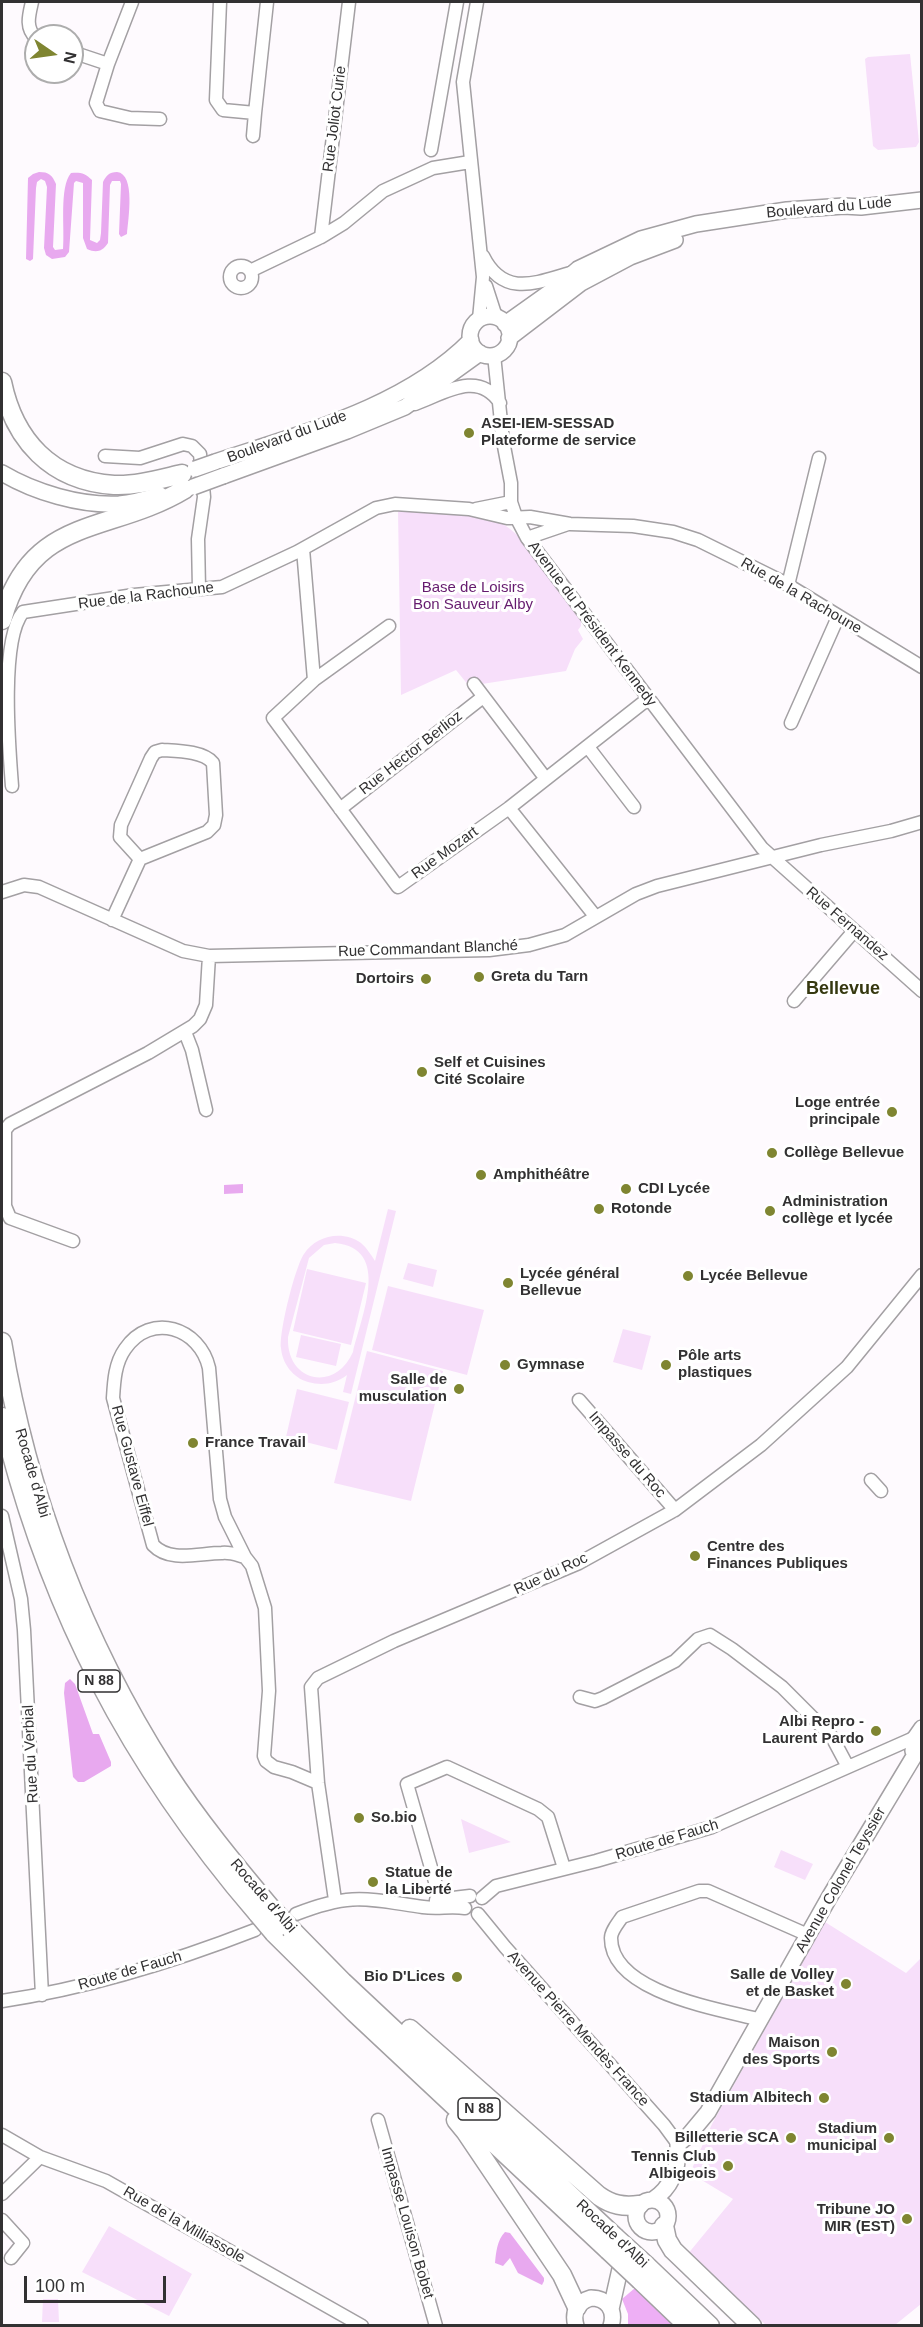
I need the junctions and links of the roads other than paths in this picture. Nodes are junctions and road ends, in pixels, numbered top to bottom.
1 (32, 2) edge
2 (132, 2) edge
3 (220, 2) edge
4 (267, 2) edge
5 (350, 2) edge
6 (457, 2) edge
7 (477, 2) edge
8 (28, 24) edge
9 (448, 44) junction
10 (468, 47) junction
11 (84, 56) edge
12 (108, 64) junction
13 (255, 113) junction
14 (160, 119) dead end
15 (253, 136) dead end
16 (431, 150) dead end
17 (470, 162) junction
18 (921, 200) edge
19 (738, 219) junction
20 (321, 237) junction
21 (481, 252) junction
22 (250, 271) dead end
23 (574, 272) junction
24 (483, 276) junction
25 (479, 319) junction
26 (503, 326) junction
27 (481, 350) junction
28 (2, 382) edge
29 (500, 403) junction
30 (405, 407) junction
31 (105, 456) dead end
32 (819, 458) dead end
33 (2, 473) edge
34 (189, 480) junction
35 (511, 502) junction
36 (469, 509) junction
37 (516, 517) junction
38 (570, 524) junction
39 (527, 538) junction
40 (303, 549) junction
41 (788, 585) junction
42 (199, 589) junction
43 (838, 617) junction
44 (2, 620) edge
45 (389, 626) dead end
46 (921, 667) edge
47 (314, 680) junction
48 (474, 684) dead end
49 (483, 697) junction
50 (649, 698) junction
51 (791, 723) dead end
52 (588, 747) junction
53 (546, 779) junction
54 (12, 786) dead end
55 (634, 807) dead end
56 (509, 808) junction
57 (340, 809) junction
58 (921, 822) edge
59 (771, 858) junction
60 (140, 859) junction
61 (2, 892) edge
62 (595, 916) junction
63 (112, 920) junction
64 (855, 931) junction
65 (209, 956) junction
66 (921, 991) edge
67 (794, 1001) dead end
68 (185, 1032) junction
69 (206, 1110) dead end
70 (73, 1241) dead end
71 (921, 1275) edge
72 (2, 1342) edge
73 (579, 1400) dead end
74 (2, 1417) edge
75 (872, 1480) dead end
76 (881, 1491) dead end
77 (675, 1510) junction
78 (2, 1515) edge
79 (245, 1557) junction
80 (580, 1697) dead end
81 (920, 1736) edge
82 (848, 1767) junction
83 (318, 1783) junction
84 (564, 1868) junction
85 (440, 1899) junction
86 (334, 1900) junction
87 (472, 1900) junction
88 (401, 1902) junction
89 (261, 1917) junction
90 (287, 1925) junction
91 (808, 1935) junction
92 (343, 1982) junction
93 (42, 1995) junction
94 (2, 2001) edge
95 (761, 2020) junction
96 (423, 2076) junction
97 (378, 2120) dead end
98 (2, 2135) edge
99 (678, 2144) junction
100 (40, 2157) junction
101 (669, 2186) junction
102 (2, 2194) edge
103 (646, 2202) junction
104 (2, 2220) edge
105 (662, 2223) junction
106 (638, 2224) junction
107 (611, 2243) junction
108 (11, 2258) dead end
109 (643, 2273) junction
110 (597, 2298) junction
111 (577, 2307) junction
112 (611, 2309) junction
113 (362, 2325) edge
114 (436, 2325) edge
115 (576, 2325) edge
116 (611, 2325) edge
117 (688, 2325) edge
118 (710, 2325) edge
119 (752, 2325) edge

1 - 8 street
2 - 12 street
3 - 13 street
4 - 13 street
5 - 20 street, Rue Joliot Curie
6 - 9 street
7 - 10 street
9 - 10 street
9 - 16 street
10 - 17 street
11 - 12 street
12 - 14 street
13 - 15 street
17 - 20 street
17 - 21 street
18 - 19 main road, Boulevard du Lude
19 - 23 main road, Boulevard du Lude
19 - 26 main road, Boulevard du Lude
20 - 22 street
21 - 23 street
21 - 24 street
23 - 26 main road, Boulevard du Lude
24 - 25 street
24 - 26 street
25 - 26 main road
25 - 27 main road
26 - 27 main road
27 - 29 street, Avenue du Président Kennedy
27 - 30 main road, Boulevard du Lude
27 - 34 main road, Boulevard du Lude, bridge
28 - 34 highway
29 - 30 street, Boulevard du Lude
29 - 35 street, Avenue du Président Kennedy
30 - 34 main road, Boulevard du Lude, bridge
31 - 42 street
32 - 41 street
33 - 34 main road, Boulevard du Lude
34 - 44 highway
35 - 36 street
35 - 37 street, Avenue du Président Kennedy
36 - 37 street, Rue de la Rachoune
36 - 40 street, Rue de la Rachoune
37 - 38 street, Rue de la Rachoune
37 - 39 street, Avenue du Président Kennedy
38 - 39 street, Rue de la Rachoune
38 - 41 street, Rue de la Rachoune
39 - 50 street, Avenue du Président Kennedy
40 - 42 street, Rue de la Rachoune
40 - 47 street
41 - 43 street, Rue de la Rachoune
42 - 54 street, Rue de la Rachoune
43 - 46 street, Rue de la Rachoune
43 - 51 street
45 - 47 street, Rue Mozart
47 - 57 street, Rue Mozart
48 - 49 street
49 - 53 street
49 - 57 street, Rue Hector Berlioz
50 - 52 street
50 - 59 street, Avenue du Président Kennedy
52 - 53 street
52 - 55 street
53 - 56 street
56 - 57 street, Rue Mozart
56 - 62 street
58 - 59 street, Rue Commandant Blanché
59 - 62 street, Rue Commandant Blanché
59 - 64 street, Rue Fernandez
60 - 60 street
60 - 63 street
61 - 63 street, Rue Commandant Blanché
62 - 65 street, Rue Commandant Blanché
63 - 65 street, Rue Commandant Blanché
64 - 66 street, Rue Fernandez
64 - 67 street
65 - 68 street
68 - 69 street
68 - 70 street
71 - 77 street, Rue du Roc
72 - 89 highway, Rocade d'Albi / N 88
73 - 77 street, Impasse du Roc
74 - 89 highway, Rocade d'Albi / N 88
75 - 76 street
77 - 83 street, Rue du Roc
78 - 93 street, Rue du Verbial
79 - 79 street, Rue Gustave Eiffel
79 - 83 street, Rue Gustave Eiffel
80 - 82 street
81 - 82 street, Route de Fauch
81 - 91 main road, Avenue Colonel Teyssier
82 - 84 street, Route de Fauch
83 - 86 street, Rue du Roc
84 - 85 street
84 - 87 street, Route de Fauch
85 - 87 street, Route de Fauch
85 - 88 street, Route de Fauch
86 - 88 street, Route de Fauch
86 - 90 street, Route de Fauch
87 - 88 street, Route de Fauch
87 - 99 street, Avenue Pierre Mendès France
89 - 90 highway, Rocade d'Albi / N 88, bridge
89 - 93 street, Route de Fauch
90 - 92 highway, Rocade d'Albi / N 88
90 - 96 highway, Rocade d'Albi / N 88
91 - 95 main road, Avenue Colonel Teyssier
91 - 95 street
92 - 103 highway
92 - 107 highway, Rocade d'Albi / N 88
93 - 94 street, Route de Fauch
95 - 99 main road, Avenue Colonel Teyssier
96 - 107 highway, Rocade d'Albi / N 88
96 - 111 highway
97 - 114 street, Impasse Louison Bobet
98 - 100 street, Rue de la Milliassole
99 - 101 main road
100 - 102 street
100 - 113 street, Rue de la Milliassole
101 - 103 main road
101 - 105 main road
103 - 105 main road
103 - 106 main road
104 - 108 street
105 - 106 main road
105 - 106 main road
105 - 119 highway
107 - 109 highway, Rocade d'Albi / N 88, bridge
109 - 117 highway, Rocade d'Albi / N 88
109 - 118 highway, Rocade d'Albi / N 88
110 - 111 main road
110 - 112 main road
110 - 112 main road
111 - 115 main road
112 - 116 main road

